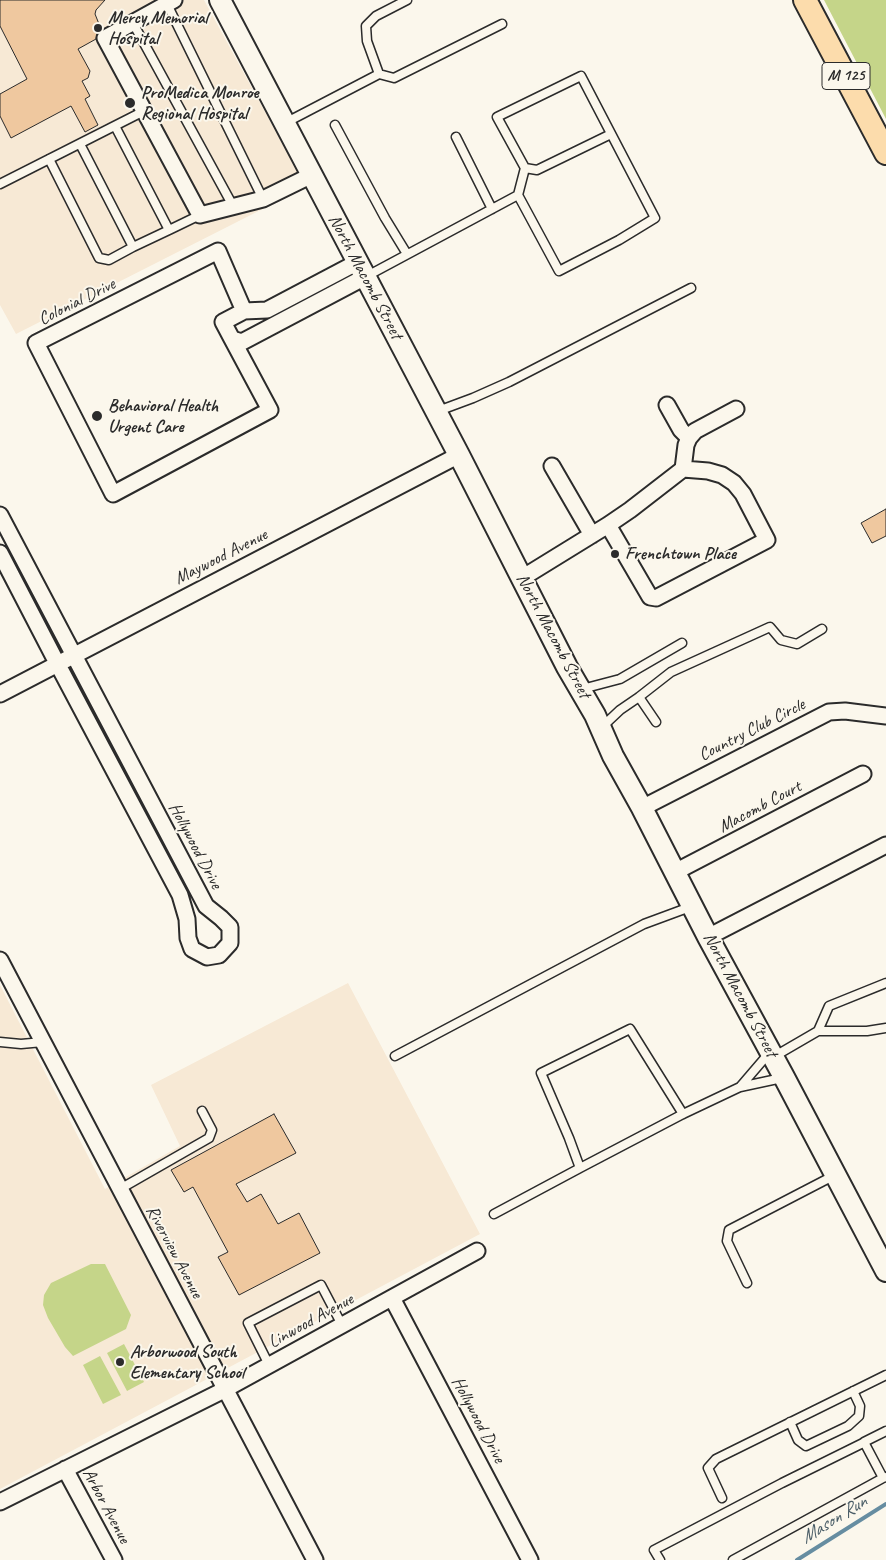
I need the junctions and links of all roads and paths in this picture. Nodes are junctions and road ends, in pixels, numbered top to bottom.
1 (220, 0) edge
2 (407, 0) edge
3 (805, 0) edge
4 (169, 1) edge
5 (133, 22) junction
6 (502, 24) dead end
7 (379, 74) junction
8 (144, 111) junction
9 (285, 123) junction
10 (336, 124) dead end
11 (115, 126) junction
12 (611, 134) junction
13 (456, 137) dead end
14 (80, 144) junction
15 (886, 153) edge
16 (49, 159) junction
17 (525, 168) junction
18 (312, 175) junction
19 (0, 184) edge
20 (518, 195) junction
21 (264, 199) junction
22 (233, 206) junction
23 (492, 209) junction
24 (200, 215) junction
25 (169, 230) junction
26 (133, 247) junction
27 (407, 254) junction
28 (361, 270) junction
29 (691, 288) dead end
30 (244, 310) junction
31 (232, 339) junction
32 (667, 405) dead end
33 (736, 409) dead end
34 (436, 412) junction
35 (689, 438) junction
36 (459, 455) junction
37 (552, 466) dead end
38 (682, 469) junction
39 (0, 515) edge
40 (608, 525) junction
41 (592, 535) junction
42 (0, 553) edge
43 (522, 578) junction
44 (822, 629) dead end
45 (682, 643) dead end
46 (73, 655) junction
47 (57, 663) junction
48 (580, 690) junction
49 (0, 694) edge
50 (639, 697) junction
51 (886, 716) edge
52 (656, 722) dead end
53 (601, 728) junction
54 (863, 774) dead end
55 (642, 808) junction
56 (886, 846) edge
57 (675, 872) junction
58 (692, 906) junction
59 (708, 936) junction
60 (0, 960) edge
61 (886, 983) edge
62 (886, 1028) edge
63 (818, 1030) junction
64 (0, 1042) edge
65 (43, 1042) junction
66 (771, 1055) junction
67 (395, 1056) dead end
68 (784, 1077) junction
69 (740, 1086) junction
70 (202, 1111) dead end
71 (683, 1114) junction
72 (580, 1168) junction
73 (835, 1175) junction
74 (120, 1189) junction
75 (494, 1214) dead end
76 (477, 1251) dead end
77 (886, 1271) edge
78 (747, 1283) dead end
79 (392, 1298) junction
80 (342, 1325) junction
81 (269, 1365) junction
82 (886, 1375) edge
83 (224, 1390) junction
84 (853, 1390) junction
85 (790, 1422) junction
86 (886, 1431) edge
87 (865, 1442) junction
88 (65, 1469) junction
89 (885, 1478) edge
90 (722, 1498) dead end
91 (0, 1502) edge
92 (114, 1560) edge
93 (315, 1560) edge
94 (530, 1560) edge
95 (660, 1560) edge
96 (733, 1560) edge

1 - 9 street, North Macomb Street
2 - 7 lane
3 - 15 main road, M 125
4 - 5 street
4 - 21 lane
5 - 8 street
5 - 22 lane
6 - 7 lane
7 - 9 lane
8 - 11 lane
8 - 24 street
9 - 18 street, North Macomb Street
10 - 27 lane
11 - 14 lane
11 - 25 lane
12 - 17 lane
12 - 17 lane
12 - 20 lane
13 - 23 lane
14 - 16 lane
14 - 26 lane
16 - 19 lane
16 - 26 lane
17 - 20 lane
18 - 21 street
18 - 28 street, North Macomb Street
20 - 23 lane
21 - 22 street
22 - 24 street
23 - 27 lane
24 - 25 lane
25 - 26 lane
27 - 28 lane
28 - 30 street, Colonial Drive
28 - 31 street
28 - 34 street, North Macomb Street
29 - 34 lane
30 - 31 street, Colonial Drive
30 - 31 street, Colonial Drive
32 - 35 street
33 - 35 street
34 - 36 street, North Macomb Street
35 - 38 street
36 - 43 street, North Macomb Street
36 - 46 street, Maywood Avenue
37 - 41 street
38 - 40 street
38 - 40 street
39 - 46 street, Hollywood Drive
40 - 41 street
41 - 43 street
42 - 47 street, Hollywood Drive
43 - 48 street, North Macomb Street
44 - 50 lane
45 - 48 lane
46 - 47 street, Maywood Avenue
46 - 47 street, Hollywood Drive
47 - 49 street, Maywood Avenue
48 - 53 street, North Macomb Street
50 - 52 lane
50 - 53 lane
51 - 55 street, Country Club Circle
53 - 55 street, North Macomb Street
54 - 57 street, Macomb Court
55 - 57 street, North Macomb Street
56 - 59 street
57 - 58 street, North Macomb Street
58 - 59 street, North Macomb Street
58 - 67 lane
59 - 66 street, North Macomb Street
60 - 65 street, Riverview Avenue
61 - 63 lane
62 - 63 lane
63 - 66 lane
64 - 65 lane
65 - 74 street, Riverview Avenue
66 - 68 street, North Macomb Street
66 - 69 lane
68 - 69 lane
68 - 73 street, North Macomb Street
69 - 71 lane
70 - 74 lane
71 - 72 lane
71 - 72 lane
72 - 75 lane
73 - 77 street, North Macomb Street
73 - 78 lane
74 - 83 street, Riverview Avenue
76 - 79 street, Linwood Avenue
79 - 80 street, Linwood Avenue
79 - 94 street, Hollywood Drive
80 - 81 street, Linwood Avenue
80 - 81 lane
81 - 83 street, Linwood Avenue
82 - 84 lane
83 - 88 street, Linwood Avenue
83 - 93 street, Riverview Avenue
84 - 85 lane
84 - 85 lane
85 - 90 lane
86 - 87 lane
87 - 89 lane
87 - 95 lane
88 - 91 street, Linwood Avenue
88 - 92 street, Arbor Avenue
89 - 96 lane

